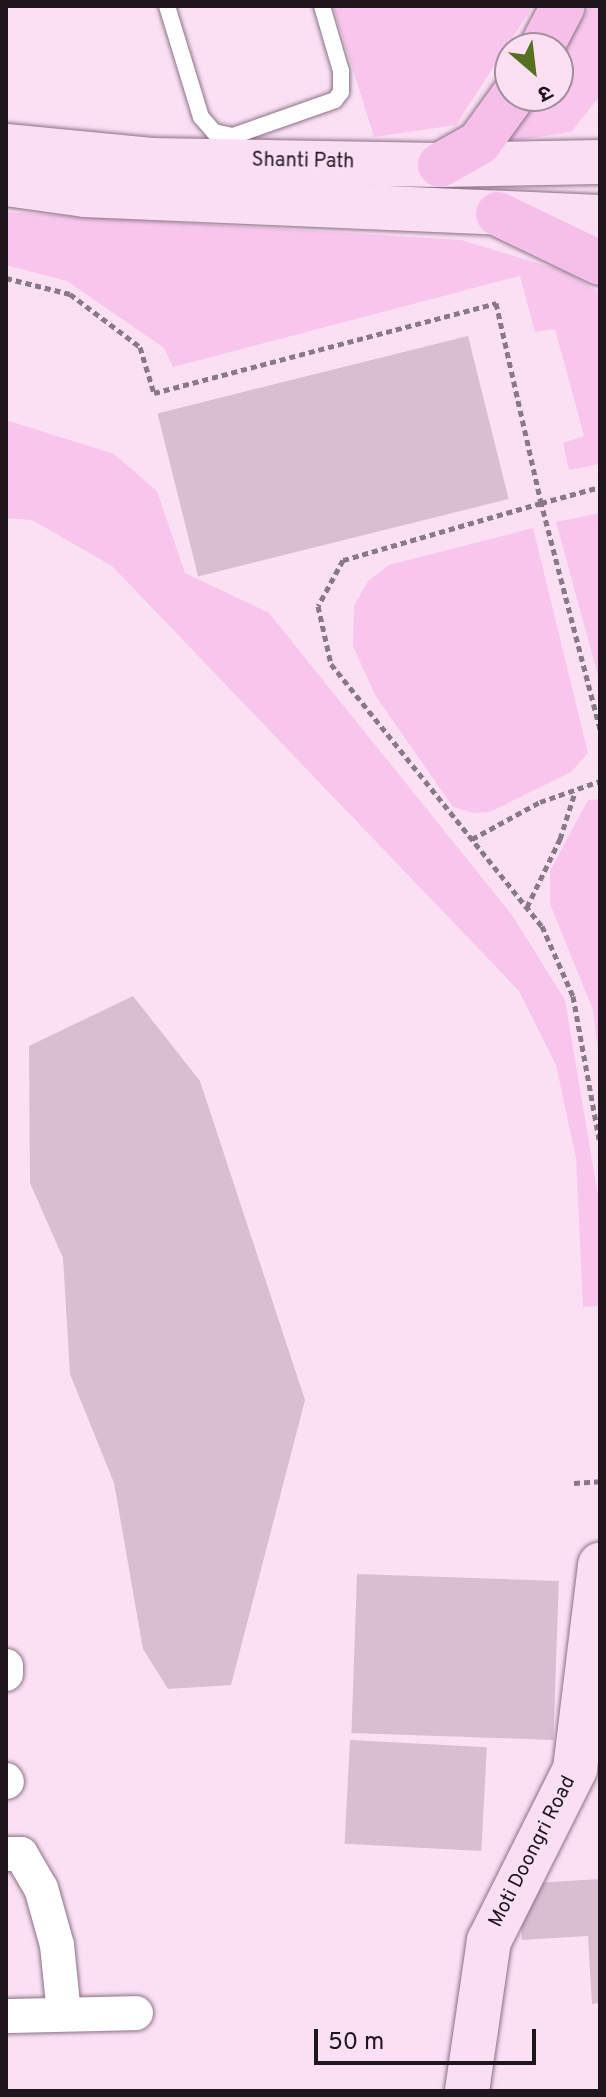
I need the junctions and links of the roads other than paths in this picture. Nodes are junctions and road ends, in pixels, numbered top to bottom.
1 (167, 6) edge
2 (322, 6) edge
3 (563, 6) edge
4 (549, 32) edge
5 (501, 112) edge
6 (6, 146) edge
7 (600, 162) edge
8 (440, 165) junction
9 (6, 184) edge
10 (498, 214) junction
11 (600, 217) edge
12 (600, 263) edge
13 (600, 1565) edge
14 (6, 1666) edge
15 (6, 1674) edge
16 (6, 1854) edge
17 (136, 2013) dead end
18 (64, 2014) junction
19 (6, 2016) edge
20 (467, 2091) edge

1 - 2 lane
3 - 4 main road
5 - 8 main road
6 - 8 main road, Shanti Path
7 - 8 main road, Shanti Path
9 - 10 main road
10 - 11 main road
10 - 12 main road
13 - 20 main road, Moti Doongri Road
14 - 15 street
16 - 18 street
17 - 18 street
18 - 19 street

